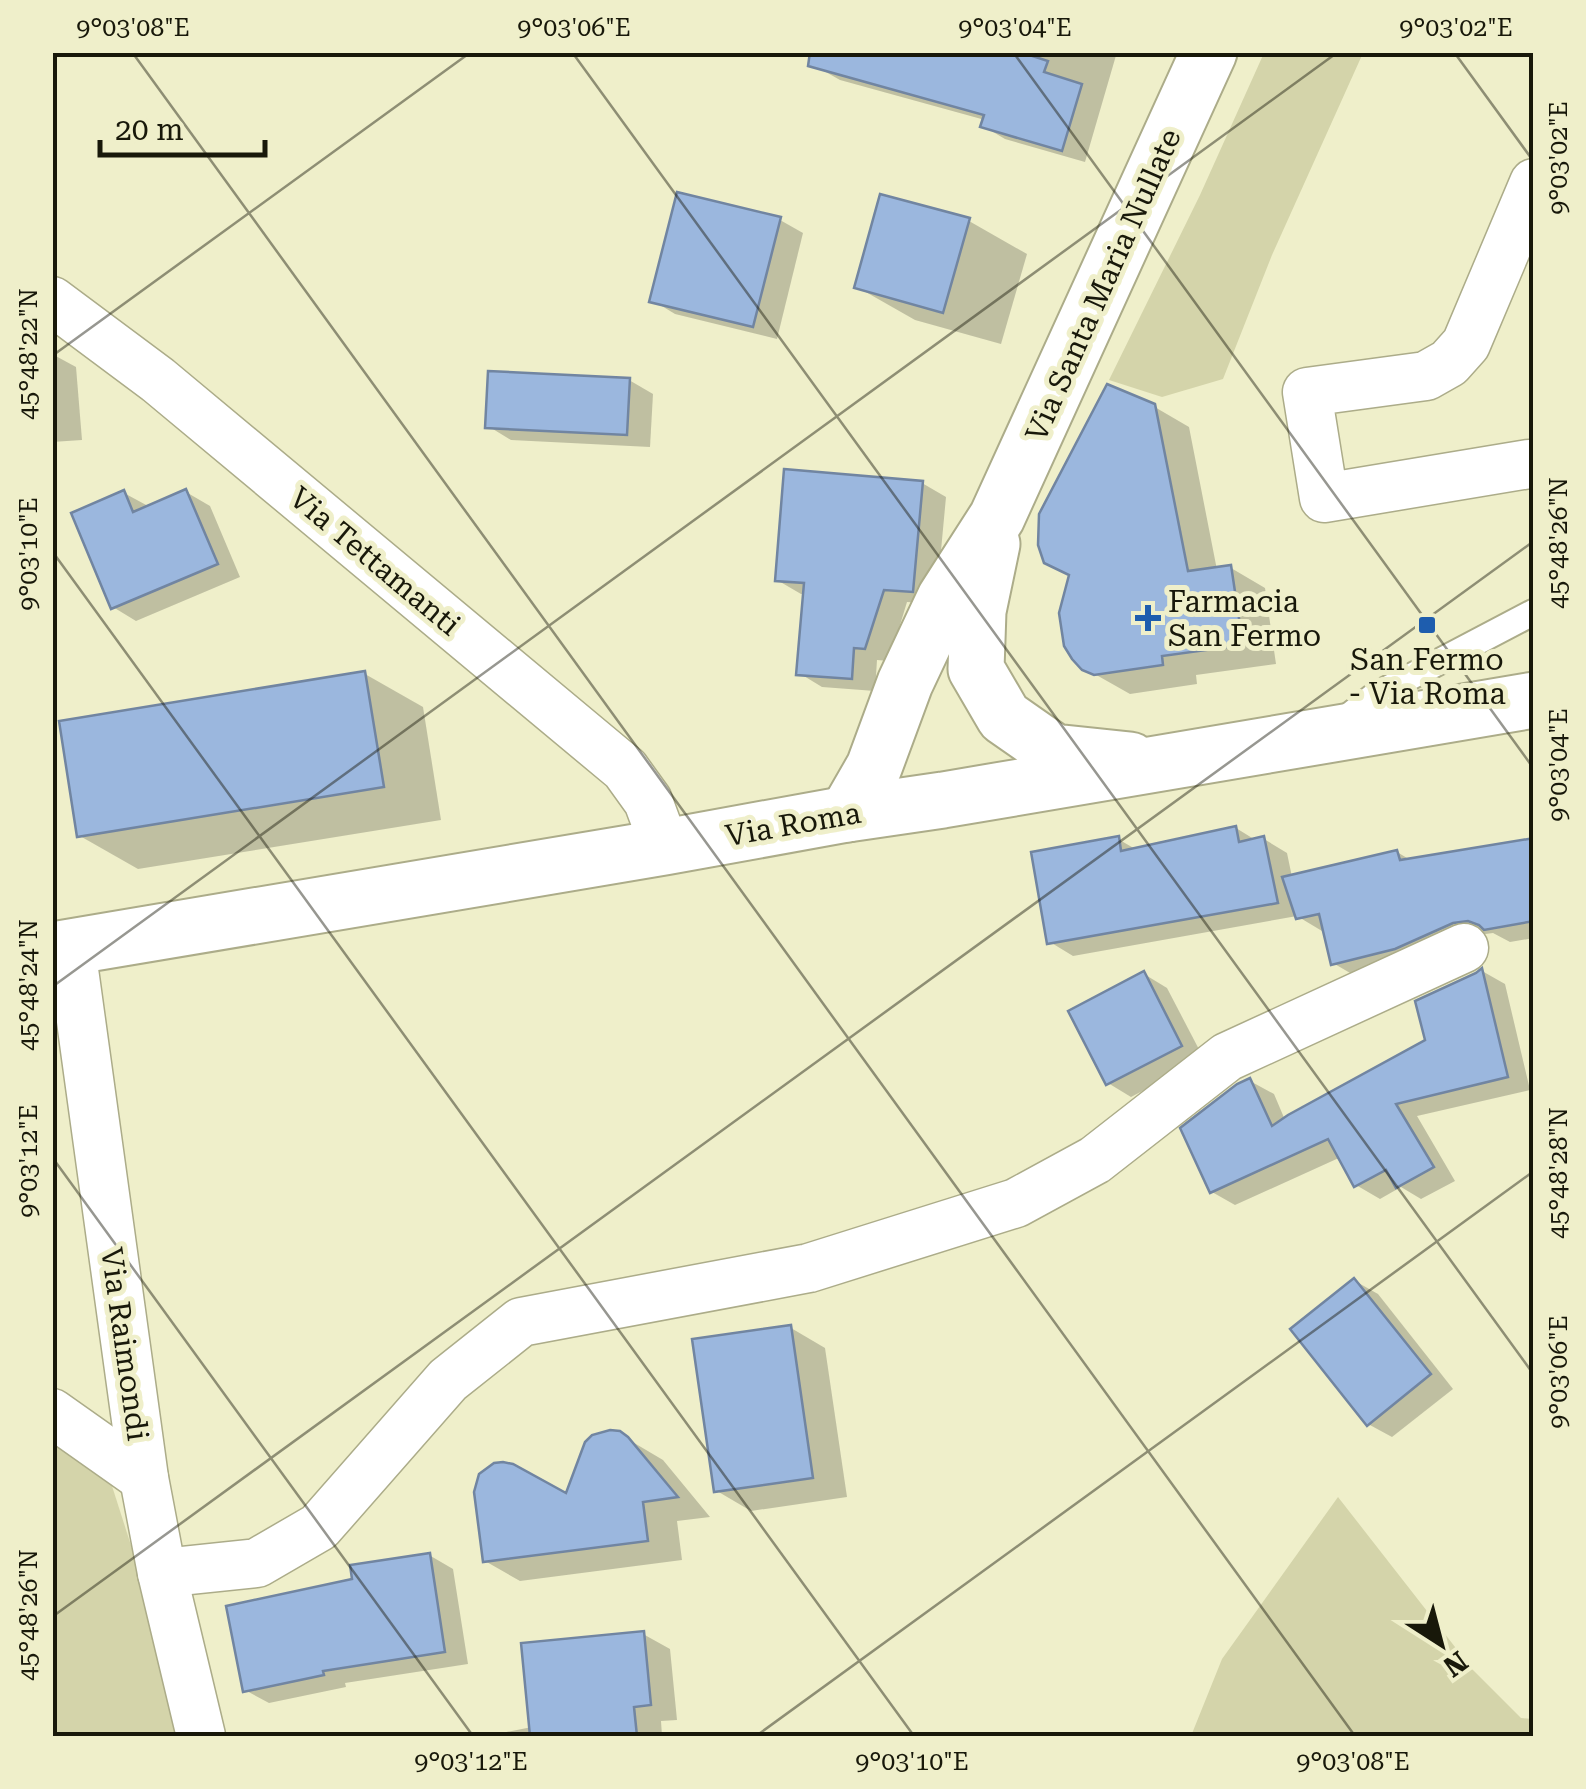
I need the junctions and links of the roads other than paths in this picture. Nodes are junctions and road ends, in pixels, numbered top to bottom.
1 (1209, 52) edge
2 (1534, 183) edge
3 (52, 301) edge
4 (1534, 465) edge
5 (997, 518) junction
6 (1534, 612) edge
7 (1534, 700) edge
8 (1321, 737) junction
9 (1163, 764) junction
10 (847, 814) junction
11 (665, 847) junction
12 (1464, 948) dead end
13 (62, 949) edge
14 (52, 1413) edge
15 (144, 1478) junction
16 (162, 1574) junction
17 (201, 1736) edge

1 - 5 main road, Via Santa Maria Nullate
2 - 4 street
3 - 11 street, Via Tettamanti
5 - 9 main road, Via Santa Maria Nullate
5 - 10 main road, Via Santa Maria Nullate
6 - 8 lane
7 - 8 main road, Via Roma
8 - 9 main road, Via Roma
9 - 10 main road, Via Roma
10 - 11 main road, Via Roma
11 - 13 main road, Via Roma
12 - 16 street
13 - 15 street, Via Raimondi
14 - 15 street
15 - 16 street, Via Raimondi
16 - 17 street, Via Raimondi

